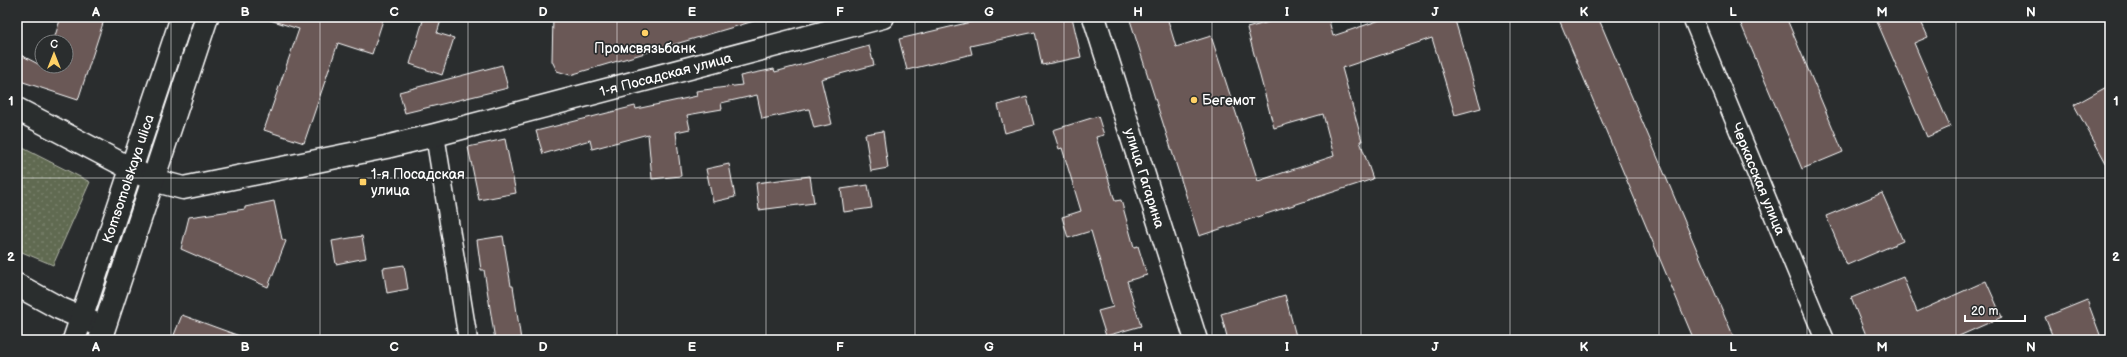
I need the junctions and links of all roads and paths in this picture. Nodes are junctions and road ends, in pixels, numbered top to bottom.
1 (182, 17) edge
2 (207, 17) edge
3 (883, 17) edge
4 (1094, 17) edge
5 (1692, 17) edge
6 (17, 109) edge
7 (435, 135) junction
8 (131, 169) junction
9 (153, 180) junction
10 (17, 285) edge
11 (81, 317) junction
12 (102, 334) edge
13 (74, 340) edge
14 (468, 340) edge
15 (1196, 340) edge
16 (1825, 340) edge

1 - 8 street, Komsomolskaya ulica
2 - 9 street, Komsomolskaya ulica
3 - 7 street, 1-я Посадская улица
4 - 15 street, улица Гагарина
5 - 16 street, Черкасская улица
6 - 8 street, 1-я Посадская улица
7 - 9 street, 1-я Посадская улица
7 - 14 street
8 - 9 street, 1-я Посадская улица
8 - 11 street, Komsomolskaya ulica
9 - 12 street, Komsomolskaya ulica
10 - 11 street
11 - 12 street
11 - 13 street, Komsomolskaya ulica

